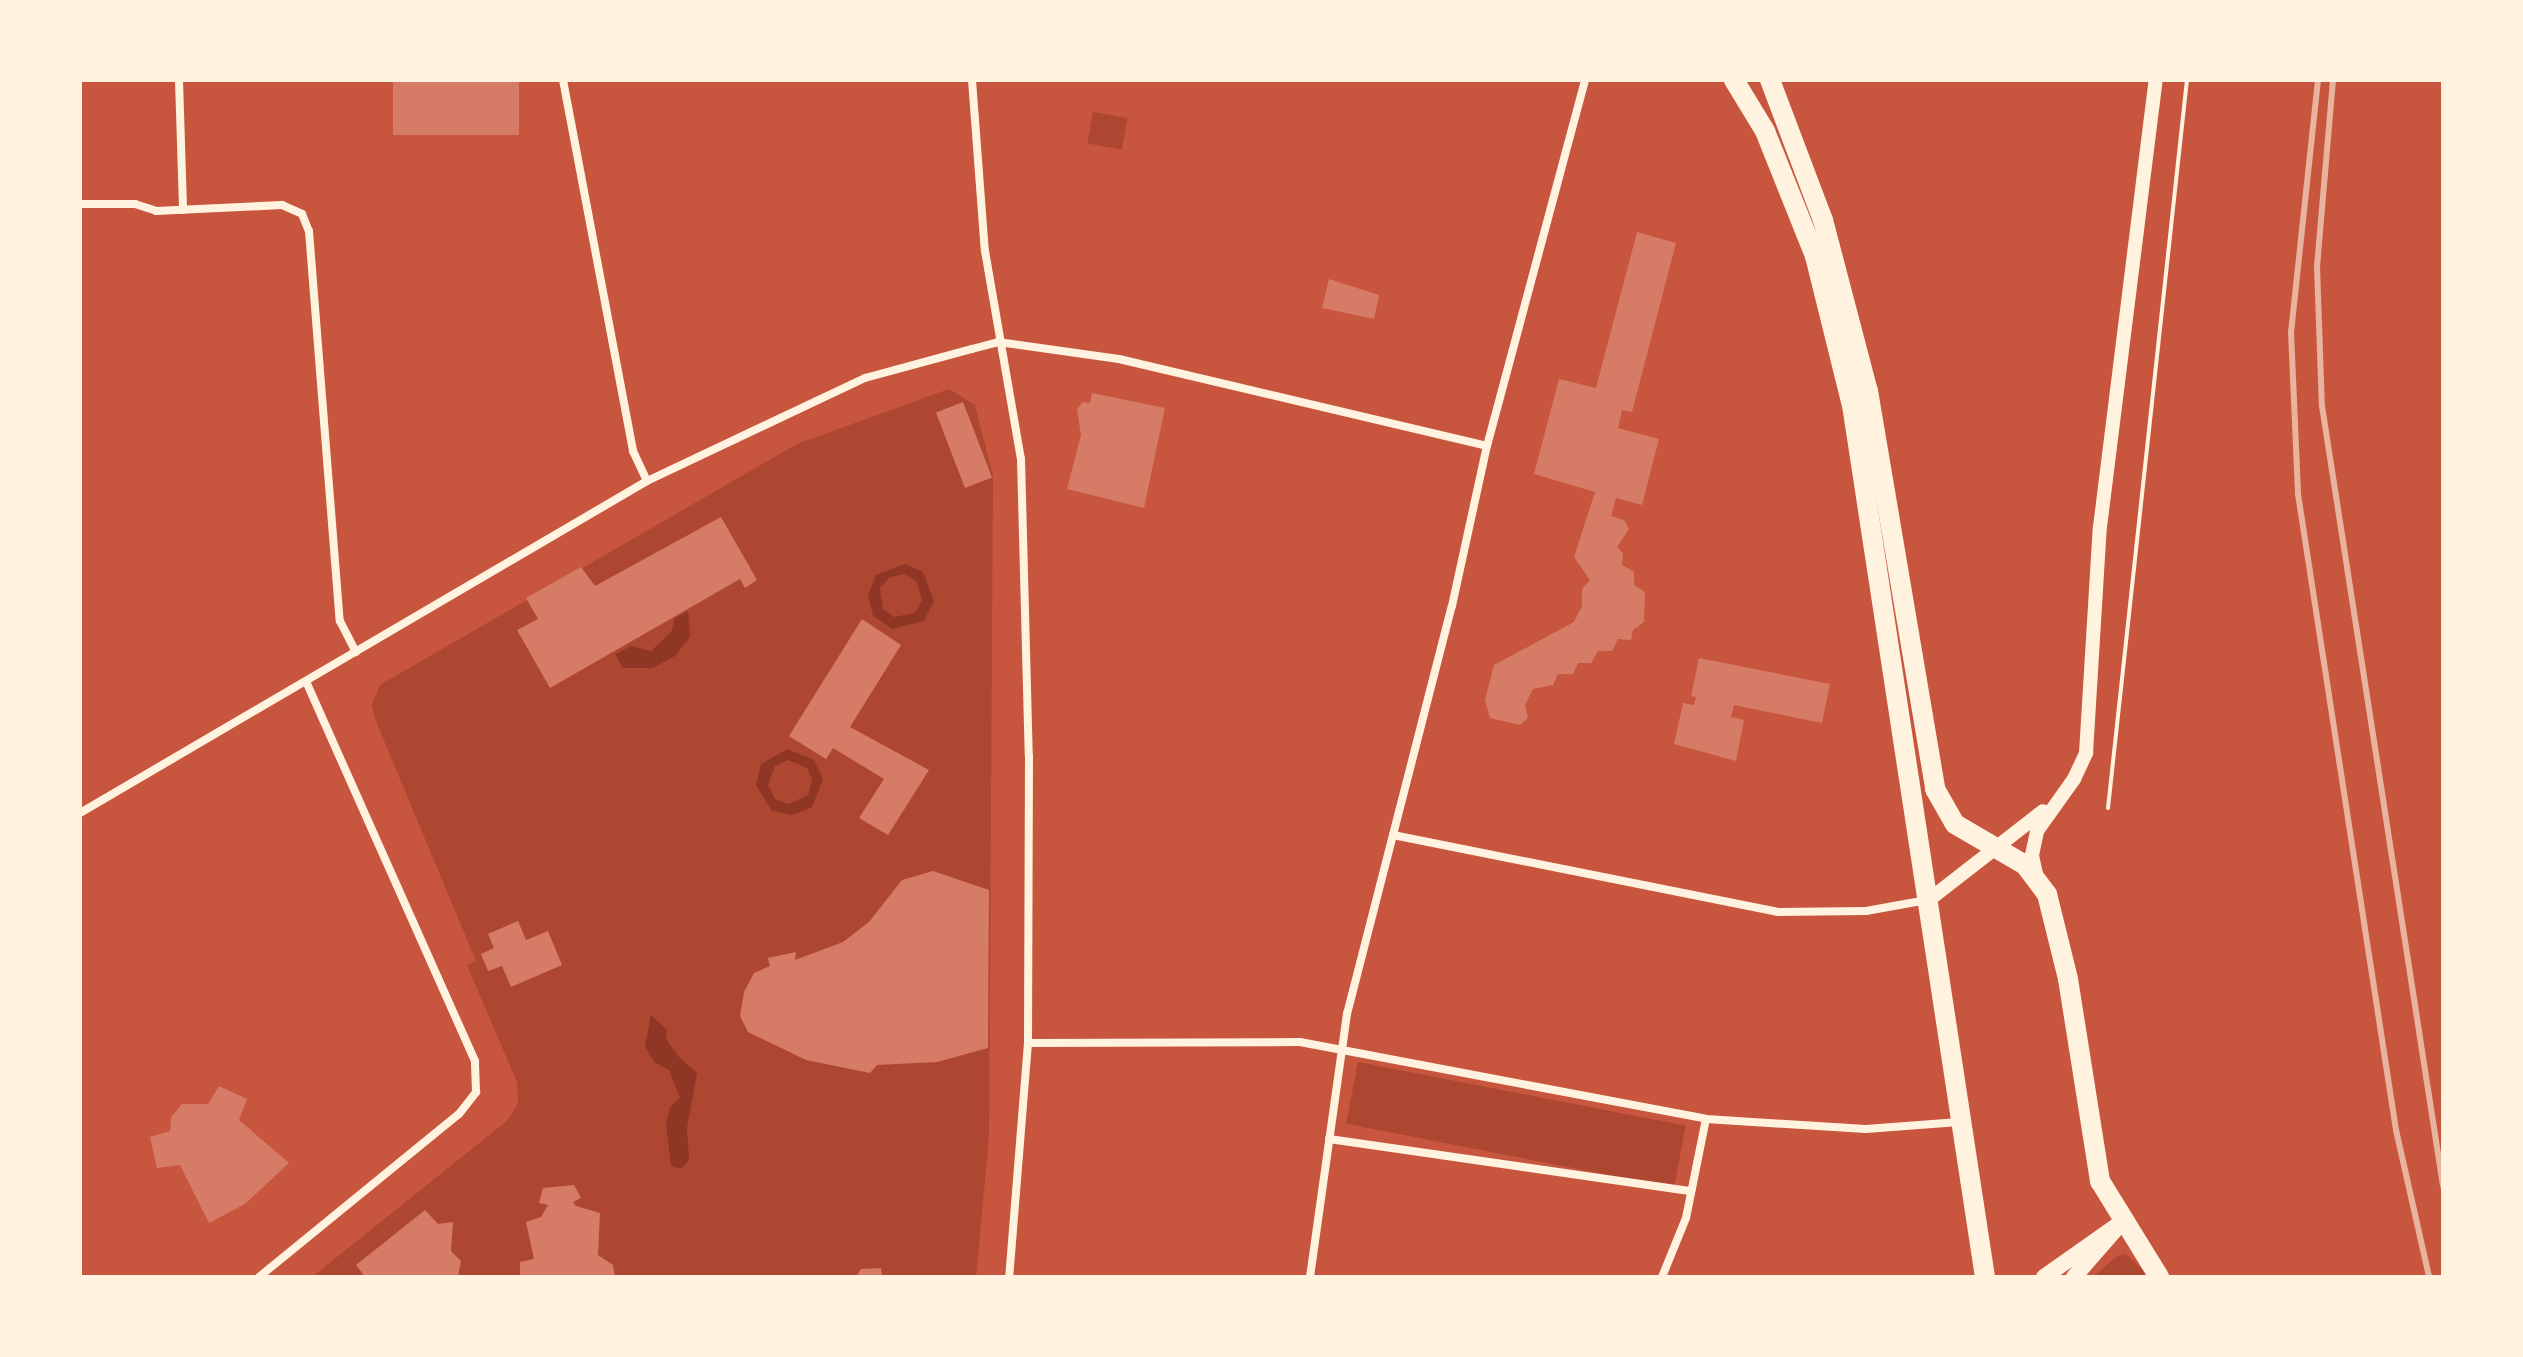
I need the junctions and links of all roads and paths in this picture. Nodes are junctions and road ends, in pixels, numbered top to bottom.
1 (179, 80) edge
2 (563, 80) edge
3 (972, 80) edge
4 (1585, 80) edge
5 (1734, 80) edge
6 (1770, 80) edge
7 (2156, 80) edge
8 (2187, 80) edge
9 (80, 204) edge
10 (183, 210) junction
11 (998, 342) junction
12 (1487, 446) junction
13 (647, 481) junction
14 (356, 652) junction
15 (307, 684) junction
16 (2059, 798) junction
17 (2108, 808) dead end
18 (80, 813) edge
19 (1393, 835) junction
20 (1997, 849) junction
21 (2038, 878) junction
22 (1930, 899) junction
23 (1028, 1043) junction
24 (1346, 1047) junction
25 (1706, 1119) junction
26 (1964, 1121) junction
27 (1329, 1139) junction
28 (1691, 1191) junction
29 (2122, 1222) junction
30 (259, 1277) edge
31 (1009, 1277) edge
32 (1310, 1277) edge
33 (1662, 1277) edge
34 (1985, 1277) edge
35 (2044, 1277) edge
36 (2074, 1277) edge
37 (2159, 1277) edge

1 - 10 street
2 - 13 street
3 - 11 street
4 - 12 street
5 - 22 main road
6 - 20 main road
7 - 16 street
8 - 17 path
9 - 10 street
10 - 14 street
11 - 12 street
11 - 13 street
11 - 23 street
12 - 19 street
13 - 14 street
14 - 15 street
15 - 18 street
15 - 30 street
16 - 20 street
16 - 21 street
19 - 22 street
19 - 24 street
20 - 21 main road
20 - 22 street
21 - 29 main road
22 - 26 main road
23 - 24 street
23 - 31 street
24 - 25 street
24 - 27 street
25 - 26 street
25 - 28 street
26 - 34 main road
27 - 28 street
27 - 32 street
28 - 33 street
29 - 35 main road
29 - 36 main road
29 - 37 main road

